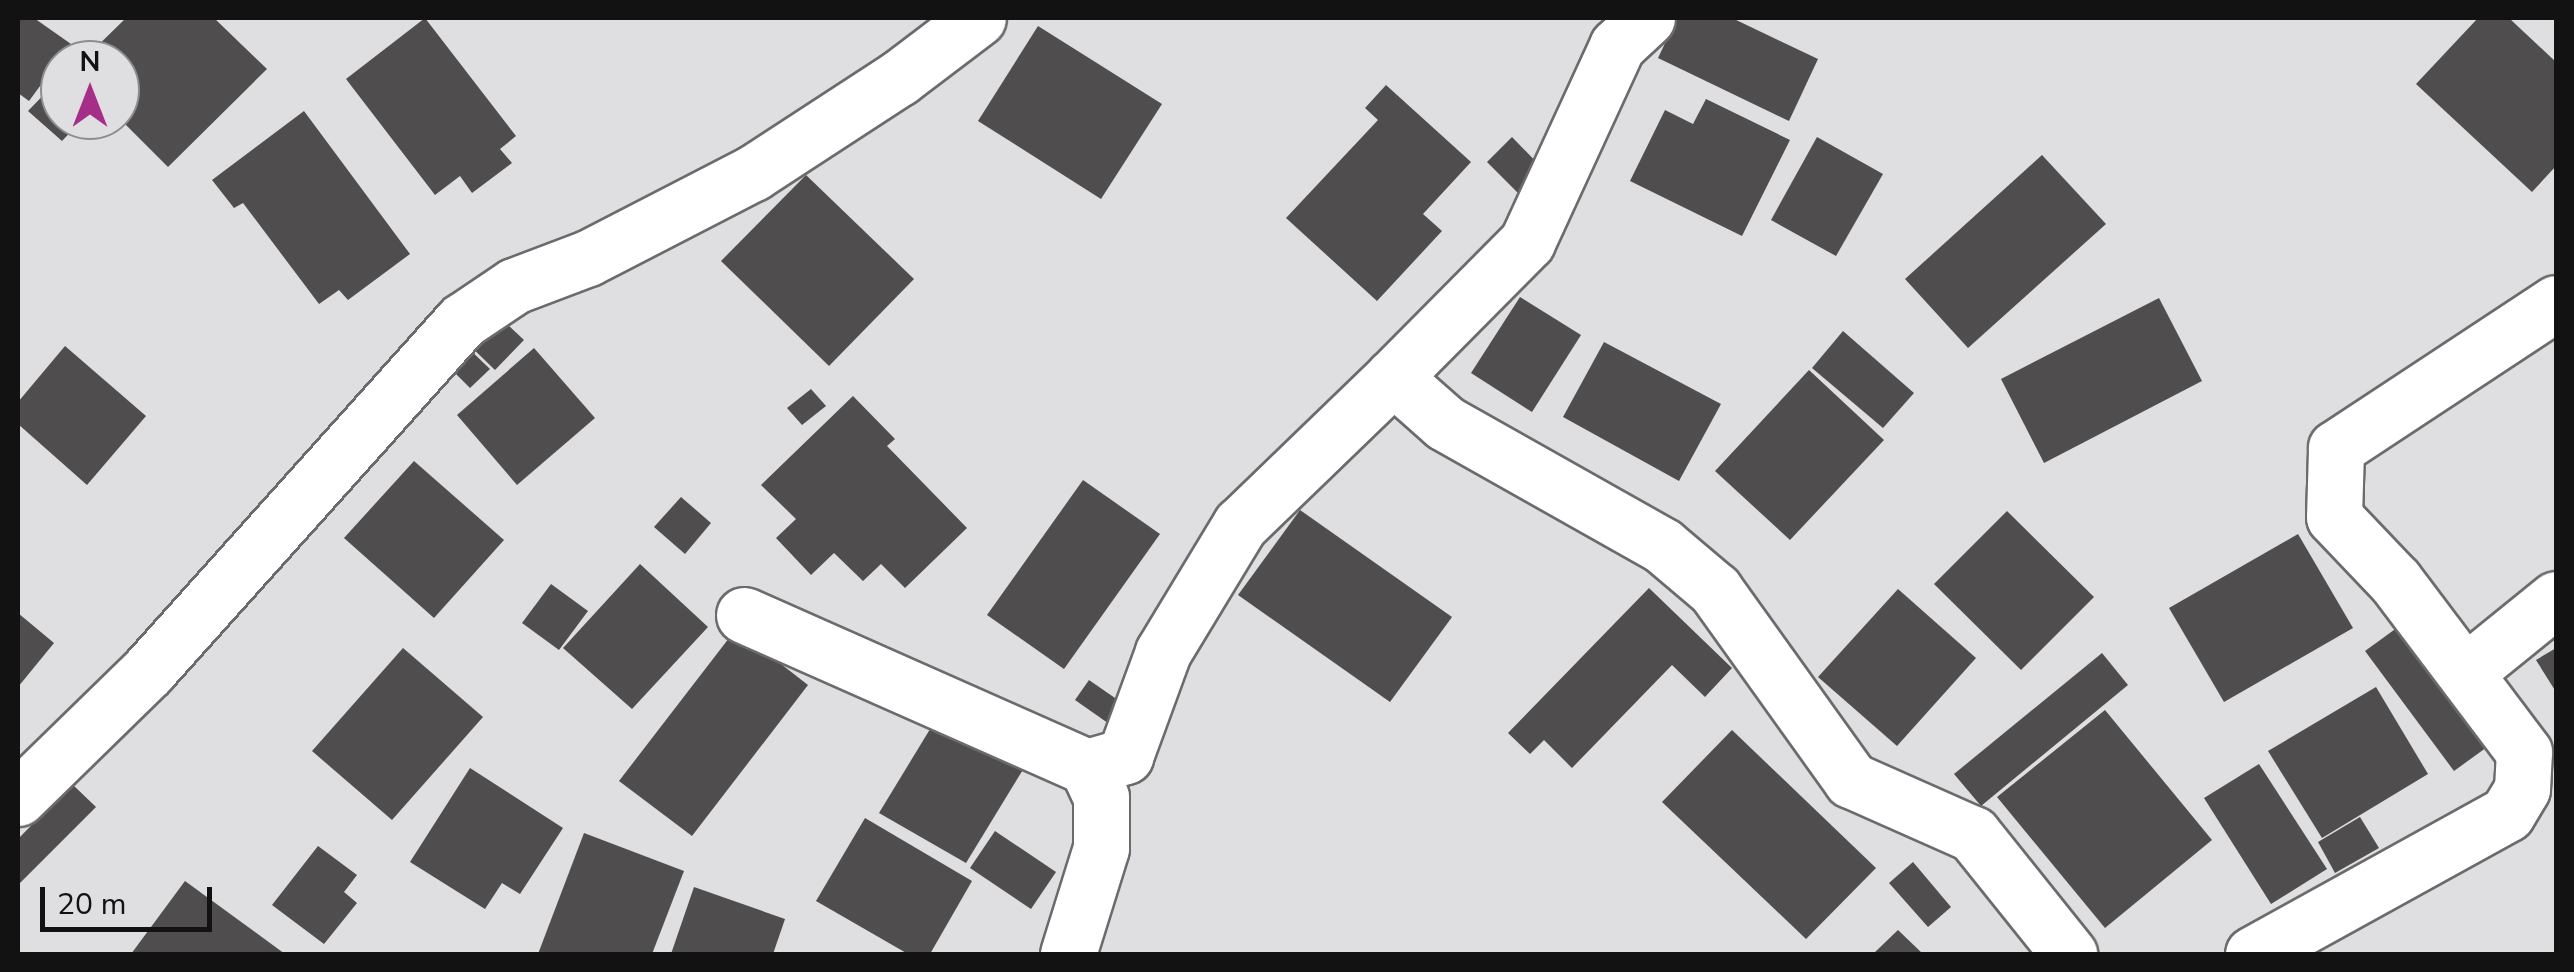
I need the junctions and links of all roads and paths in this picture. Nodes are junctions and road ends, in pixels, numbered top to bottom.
1 (978, 18) edge
2 (1648, 18) edge
3 (2556, 303) edge
4 (1393, 377) junction
5 (2556, 599) edge
6 (744, 615) dead end
7 (2466, 671) junction
8 (1087, 766) junction
9 (2539, 781) edge
10 (18, 798) edge
11 (1068, 954) edge
12 (2069, 954) edge
13 (2253, 954) edge

1 - 10 street
2 - 4 street
3 - 7 street
4 - 8 street
4 - 12 street
5 - 7 street
6 - 8 street
7 - 9 street
8 - 11 street
9 - 13 street

